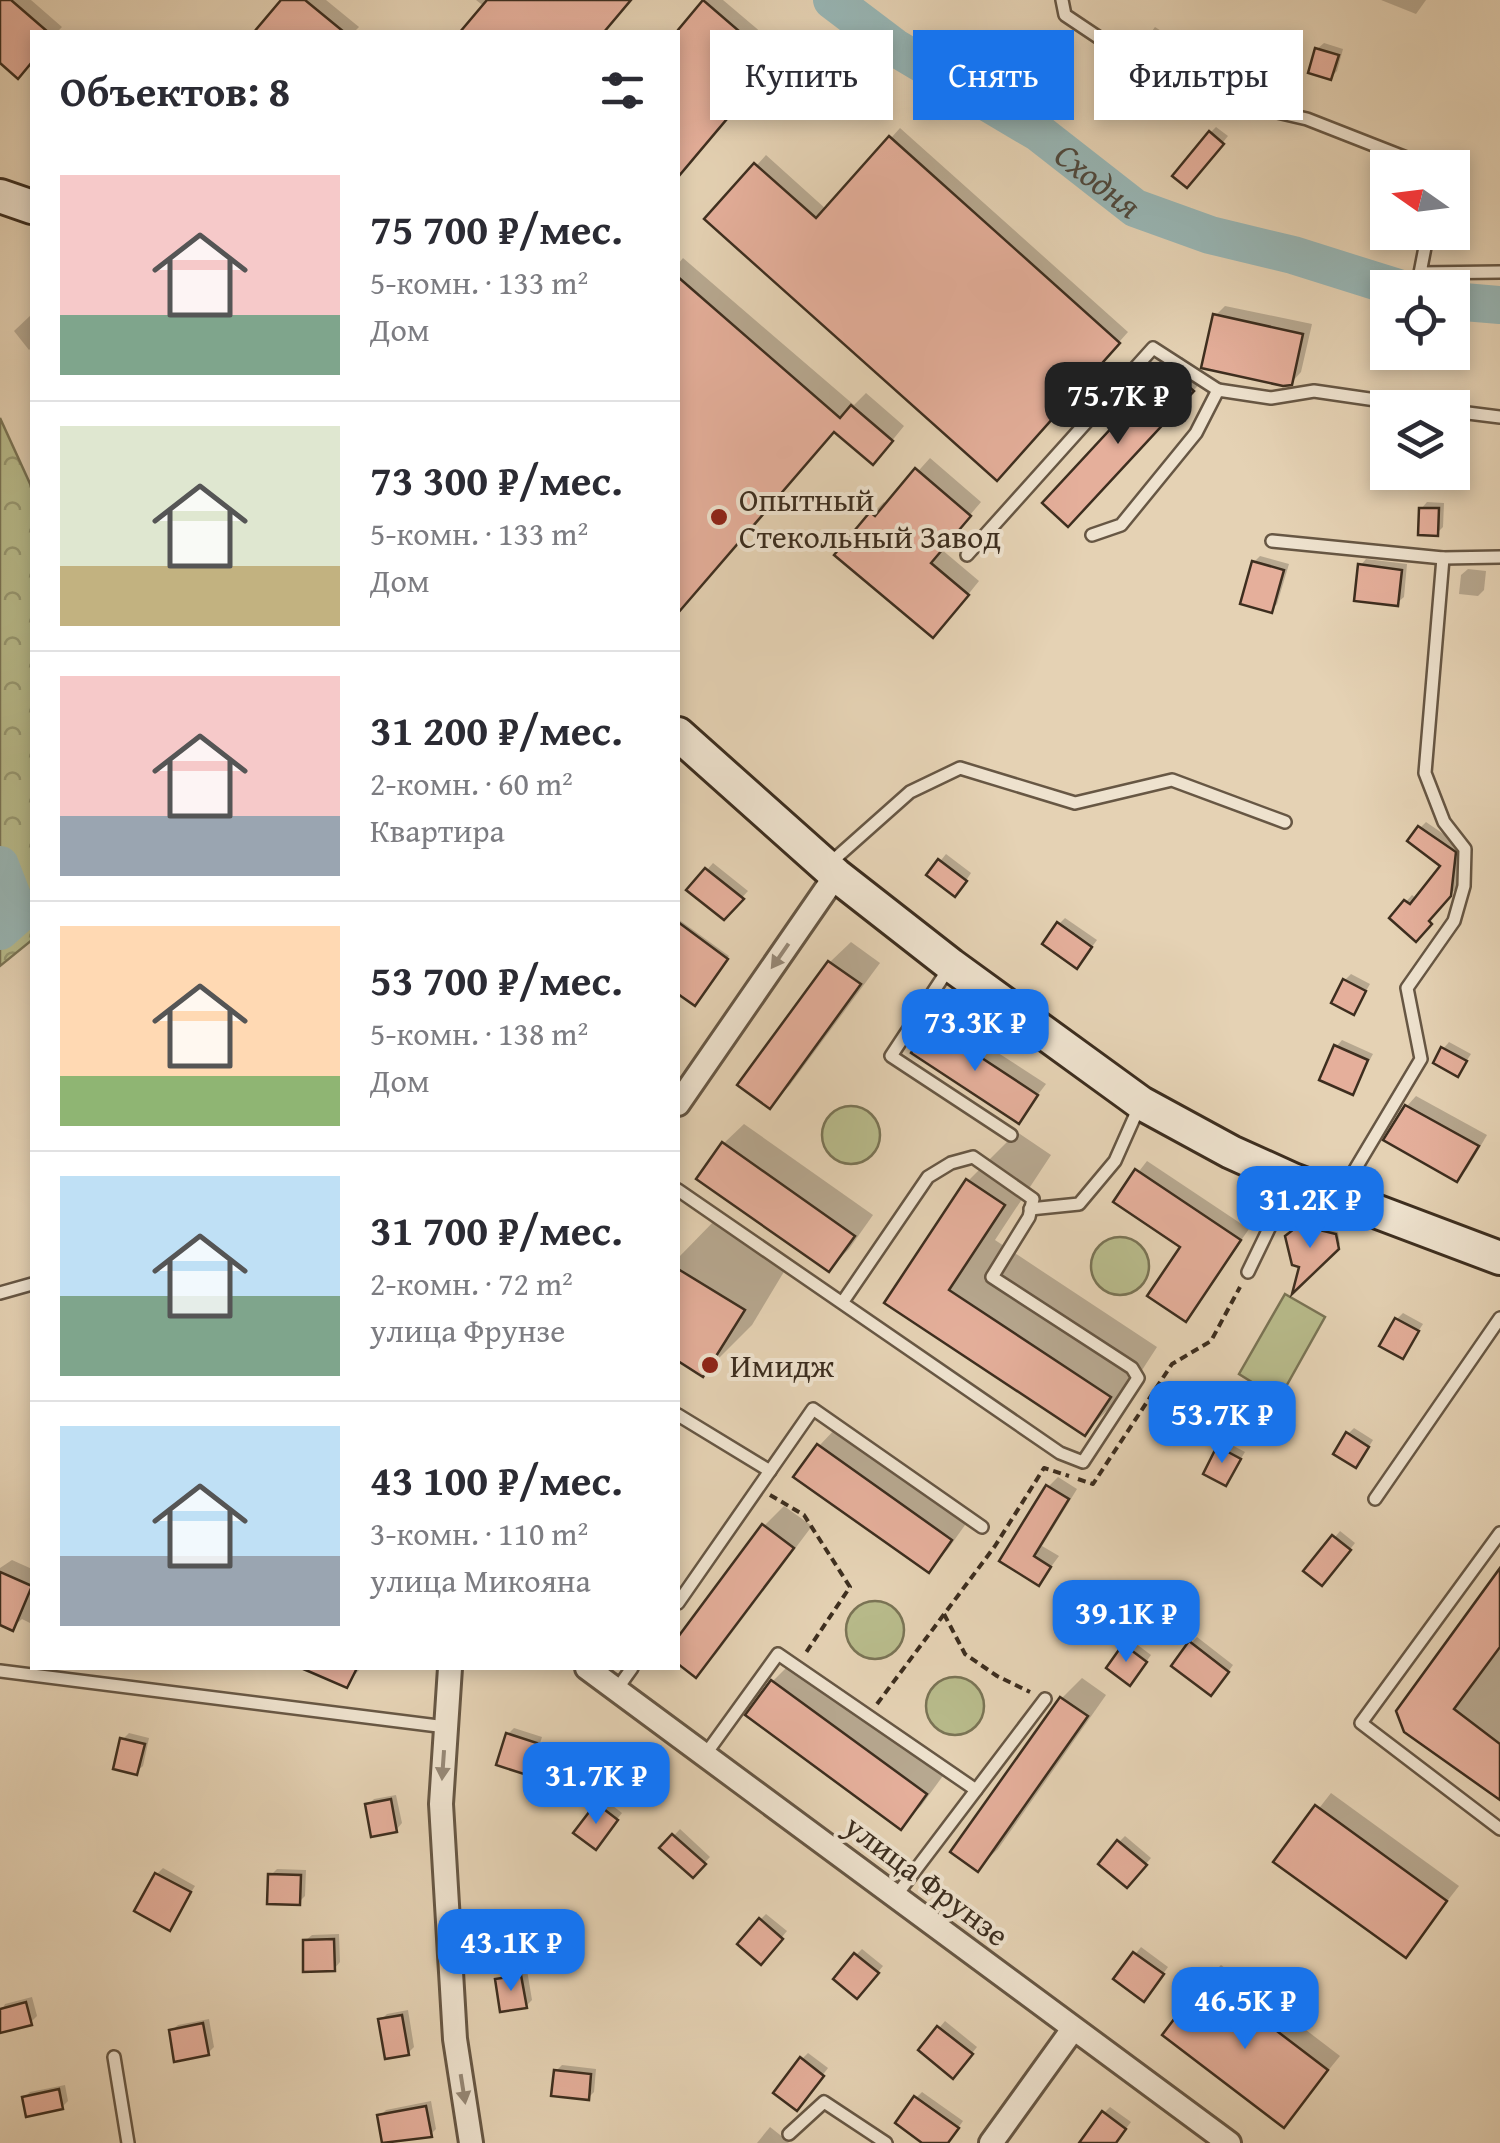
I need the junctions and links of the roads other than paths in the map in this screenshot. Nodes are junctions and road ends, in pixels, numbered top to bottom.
1 (1062, 0) edge
2 (1385, 150) edge
3 (0, 196) edge
4 (30, 206) edge
5 (1424, 250) edge
6 (1500, 272) edge
7 (1218, 390) junction
8 (1370, 399) edge
9 (1470, 413) edge
10 (1500, 417) edge
11 (1092, 536) dead end
12 (1272, 541) dead end
13 (966, 555) dead end
14 (1443, 558) junction
15 (1500, 558) edge
16 (680, 736) edge
17 (1285, 822) dead end
18 (831, 871) junction
19 (951, 965) junction
20 (680, 1101) edge
21 (1140, 1103) junction
22 (1011, 1134) dead end
23 (1292, 1180) junction
24 (680, 1191) edge
25 (1338, 1198) junction
26 (1030, 1208) junction
27 (1500, 1258) edge
28 (1248, 1272) dead end
29 (30, 1285) edge
30 (0, 1293) edge
31 (842, 1302) junction
32 (1500, 1318) edge
33 (680, 1416) edge
34 (770, 1471) junction
35 (1375, 1499) dead end
36 (982, 1527) dead end
37 (1499, 1535) edge
38 (680, 1596) edge
39 (450, 1670) edge
40 (591, 1670) edge
41 (631, 1670) edge
42 (0, 1671) edge
43 (618, 1689) junction
44 (1045, 1699) road end
45 (446, 1726) junction
46 (705, 1756) junction
47 (976, 1790) junction
48 (1500, 1829) edge
49 (896, 1897) junction
50 (1073, 2029) junction
51 (114, 2057) dead end
52 (789, 2134) dead end
53 (128, 2143) edge
54 (471, 2143) edge
55 (886, 2143) edge
56 (992, 2143) edge
57 (1229, 2143) edge

1 - 2 lane
3 - 4 main road
5 - 6 lane
7 - 8 lane
7 - 11 lane
7 - 13 lane
9 - 10 lane
12 - 14 lane
14 - 15 lane
14 - 25 lane
16 - 18 main road
17 - 18 lane
18 - 19 main road
18 -> 20 street
19 - 21 main road
19 - 22 lane
21 - 23 main road
21 - 26 lane
23 - 25 main road
23 - 28 lane
24 - 31 lane
25 - 27 main road
26 - 31 lane
26 - 31 lane
29 - 30 lane
32 - 35 lane
33 - 34 lane
34 - 36 lane
34 - 38 lane
37 - 48 lane
39 - 45 street
40 - 43 street, улица Фрунзе
41 - 43 lane
42 - 45 lane
43 - 46 street, улица Фрунзе
44 - 47 lane
45 -> 54 street
46 - 47 lane
46 - 49 street, улица Фрунзе
47 - 49 lane
49 - 50 street, улица Фрунзе
50 - 56 street
50 - 57 street, улица Фрунзе
51 - 53 lane
52 - 55 lane

